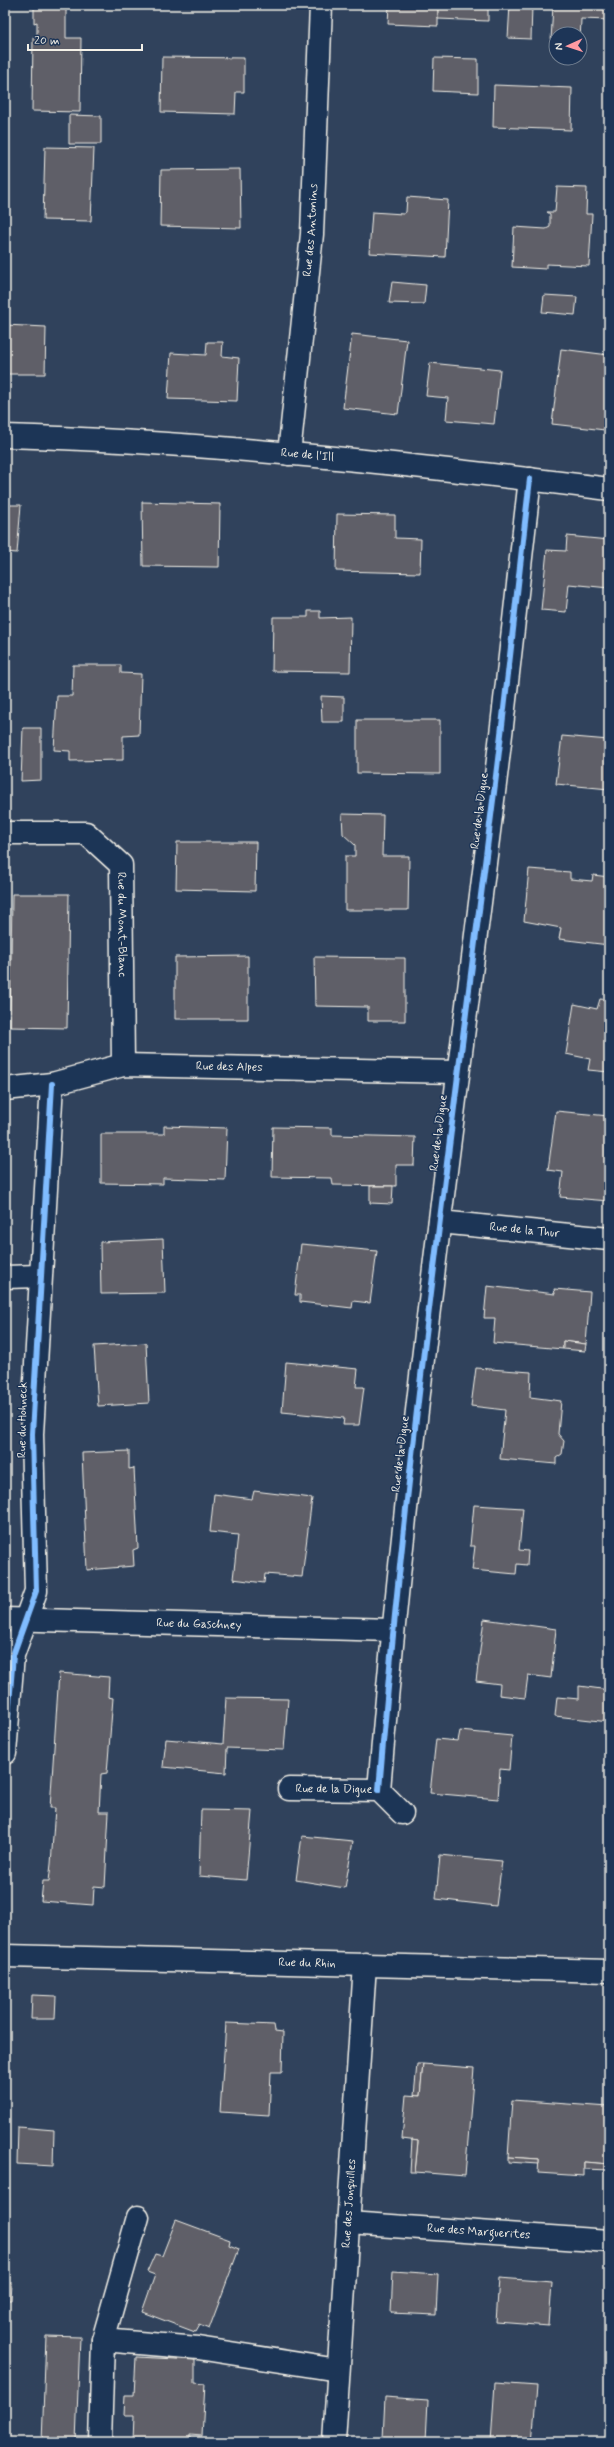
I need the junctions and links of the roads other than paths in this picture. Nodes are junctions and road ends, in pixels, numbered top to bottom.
1 (321, 5) edge
2 (5, 436) edge
3 (289, 454) junction
4 (530, 479) junction
5 (609, 489) edge
6 (5, 833) edge
7 (123, 1065) junction
8 (457, 1072) junction
9 (52, 1084) junction
10 (5, 1089) edge
11 (440, 1222) junction
12 (609, 1239) edge
13 (40, 1276) junction
14 (5, 1277) edge
15 (15, 1620) edge
16 (392, 1630) junction
17 (5, 1753) edge
18 (289, 1789) dead end
19 (379, 1790) junction
20 (402, 1813) dead end
21 (5, 1956) edge
22 (365, 1964) junction
23 (609, 1971) edge
24 (138, 2218) dead end
25 (348, 2223) junction
26 (609, 2241) edge
27 (103, 2340) junction
28 (338, 2370) junction
29 (100, 2442) edge
30 (334, 2442) edge

1 - 3 street, Rue des Antonins
2 - 3 street, Rue de l'Ill
3 - 4 street, Rue de l'Ill
4 - 5 street, Rue de l'Ill
4 - 8 street, Rue de la Digue
6 - 7 street, Rue du Mont-Blanc
7 - 8 street, Rue des Alpes
7 - 9 street, Rue des Alpes
8 - 11 street, Rue de la Digue
9 - 10 street, Rue des Alpes
9 - 13 street, Rue du Hohneck
11 - 12 street, Rue de la Thur
11 - 16 street, Rue de la Digue
13 - 14 street
13 - 15 street, Rue du Hohneck
15 - 16 street, Rue du Gaschney
15 - 17 street, Rue du Hohneck
16 - 19 street, Rue de la Digue
18 - 19 street, Rue de la Digue
19 - 20 street, Rue de la Digue
21 - 22 street, Rue du Rhin
22 - 23 street, Rue du Rhin
22 - 25 street, Rue des Jonquilles
24 - 27 street
25 - 26 street, Rue des Marguerites
25 - 28 street, Rue des Jonquilles
27 - 28 street
27 - 29 street
28 - 30 street, Rue des Jonquilles

